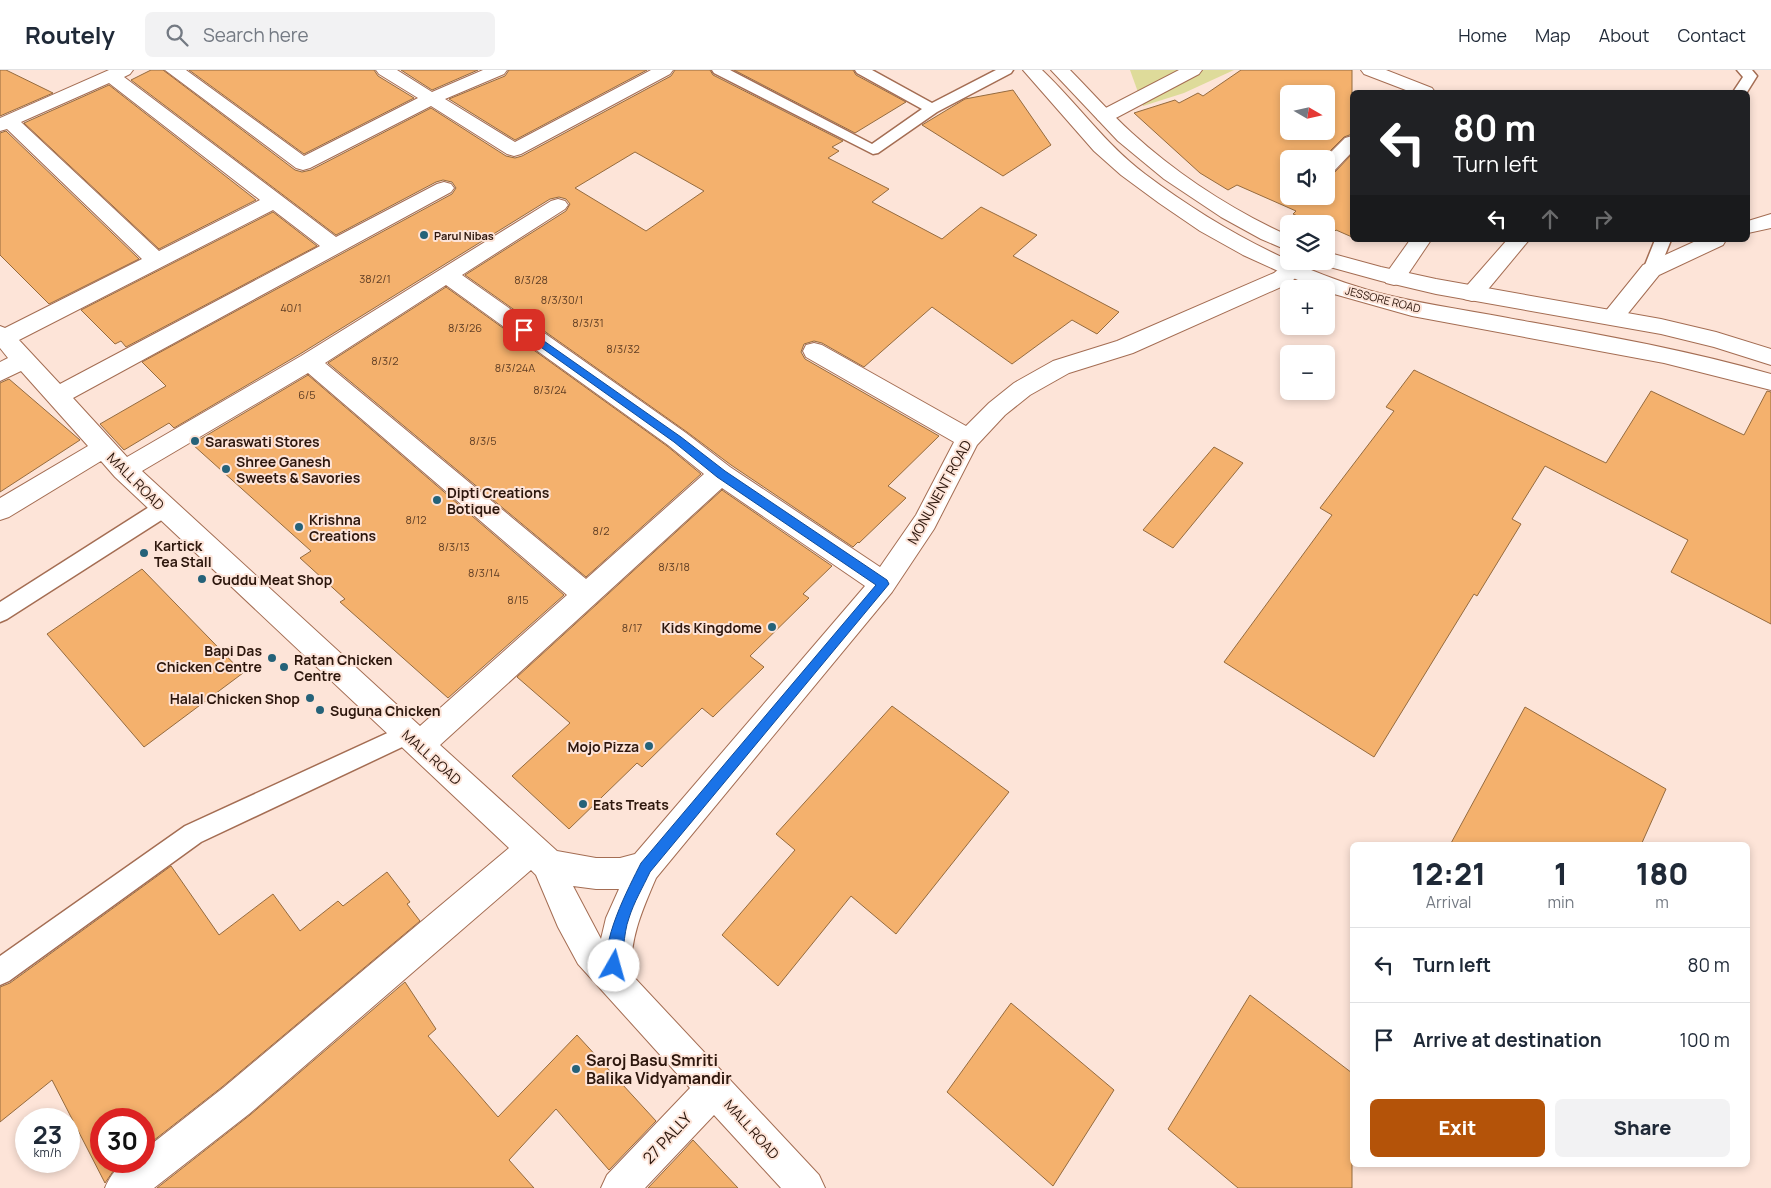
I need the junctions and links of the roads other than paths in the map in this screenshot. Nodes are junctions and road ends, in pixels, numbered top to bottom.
1 (174, 70) edge
2 (385, 70) edge
3 (498, 70) edge
4 (664, 70) edge
5 (719, 70) edge
6 (862, 70) edge
7 (1006, 70) edge
8 (1032, 70) edge
9 (1060, 70) edge
10 (1193, 70) edge
11 (1370, 70) edge
12 (1744, 70) edge
13 (118, 73) edge
14 (1405, 89) edge
15 (1741, 90) edge
16 (433, 98) junction
17 (932, 109) junction
18 (1105, 116) junction
19 (4, 123) edge
20 (1350, 144) edge
21 (1335, 159) edge
22 (444, 188) dead end
23 (274, 201) junction
24 (558, 205) dead end
25 (1771, 221) edge
26 (1750, 226) edge
27 (1280, 240) edge
28 (1420, 242) edge
29 (1517, 242) edge
30 (1662, 242) edge
31 (1712, 242) edge
32 (335, 247) junction
33 (1280, 258) edge
34 (156, 260) junction
35 (1335, 262) edge
36 (1293, 270) edge
37 (1306, 270) edge
38 (1651, 270) junction
39 (448, 276) junction
40 (1394, 278) junction
41 (1472, 294) junction
42 (1613, 317) junction
43 (7, 351) edge
44 (814, 351) dead end
45 (1771, 357) edge
46 (309, 362) junction
47 (1771, 382) edge
48 (56, 397) junction
49 (968, 439) junction
50 (104, 448) junction
51 (124, 470) junction
52 (721, 474) junction
53 (164, 508) junction
54 (0, 510) edge
55 (883, 584) junction
56 (586, 595) junction
57 (0, 613) edge
58 (413, 739) junction
59 (540, 857) junction
60 (645, 867) junction
61 (0, 972) edge
62 (614, 978) junction
63 (715, 1088) junction
64 (124, 1188) edge
65 (620, 1188) edge
66 (806, 1188) edge

1 - 16 street
2 - 16 street
3 - 16 street
4 - 16 street
5 - 17 lane
6 - 17 lane
7 - 17 lane
8 - 33 street, JESSORE ROAD
9 - 18 street
10 - 18 street
11 - 14 street
12 - 15 lane
13 - 19 street
13 - 23 street
18 - 27 street
19 - 34 street
20 - 21 street
22 - 32 street
23 - 32 street
23 - 34 street
24 - 39 street
25 - 26 street
28 - 40 street
29 - 41 street
30 - 38 lane
31 - 38 street
32 - 48 street
34 - 43 street
35 - 40 street, JESSORE ROAD
36 - 49 street, MONUNENT ROAD
37 - 47 street, JESSORE ROAD
38 - 42 street
39 - 46 street
39 - 52 street
40 - 41 street, JESSORE ROAD
41 - 42 street, JESSORE ROAD
42 - 45 street, JESSORE ROAD
43 - 48 street, MALL ROAD
44 - 49 street
46 - 51 street
46 - 56 street
48 - 50 street, MALL ROAD
49 - 55 street, MONUNENT ROAD
50 - 51 street, MALL ROAD
50 - 54 street
51 - 53 street, MALL ROAD
52 - 55 street
52 - 56 street
53 - 57 lane
53 - 58 street, MALL ROAD
55 - 60 street, MONUNENT ROAD
56 - 58 street
58 - 59 street, MALL ROAD
58 - 61 lane
59 - 60 street
59 - 62 street, MALL ROAD
59 - 64 street
60 - 62 street, MONUNENT ROAD
62 - 63 street, MALL ROAD
63 - 65 street, 27 PALLY
63 - 66 street, MALL ROAD

